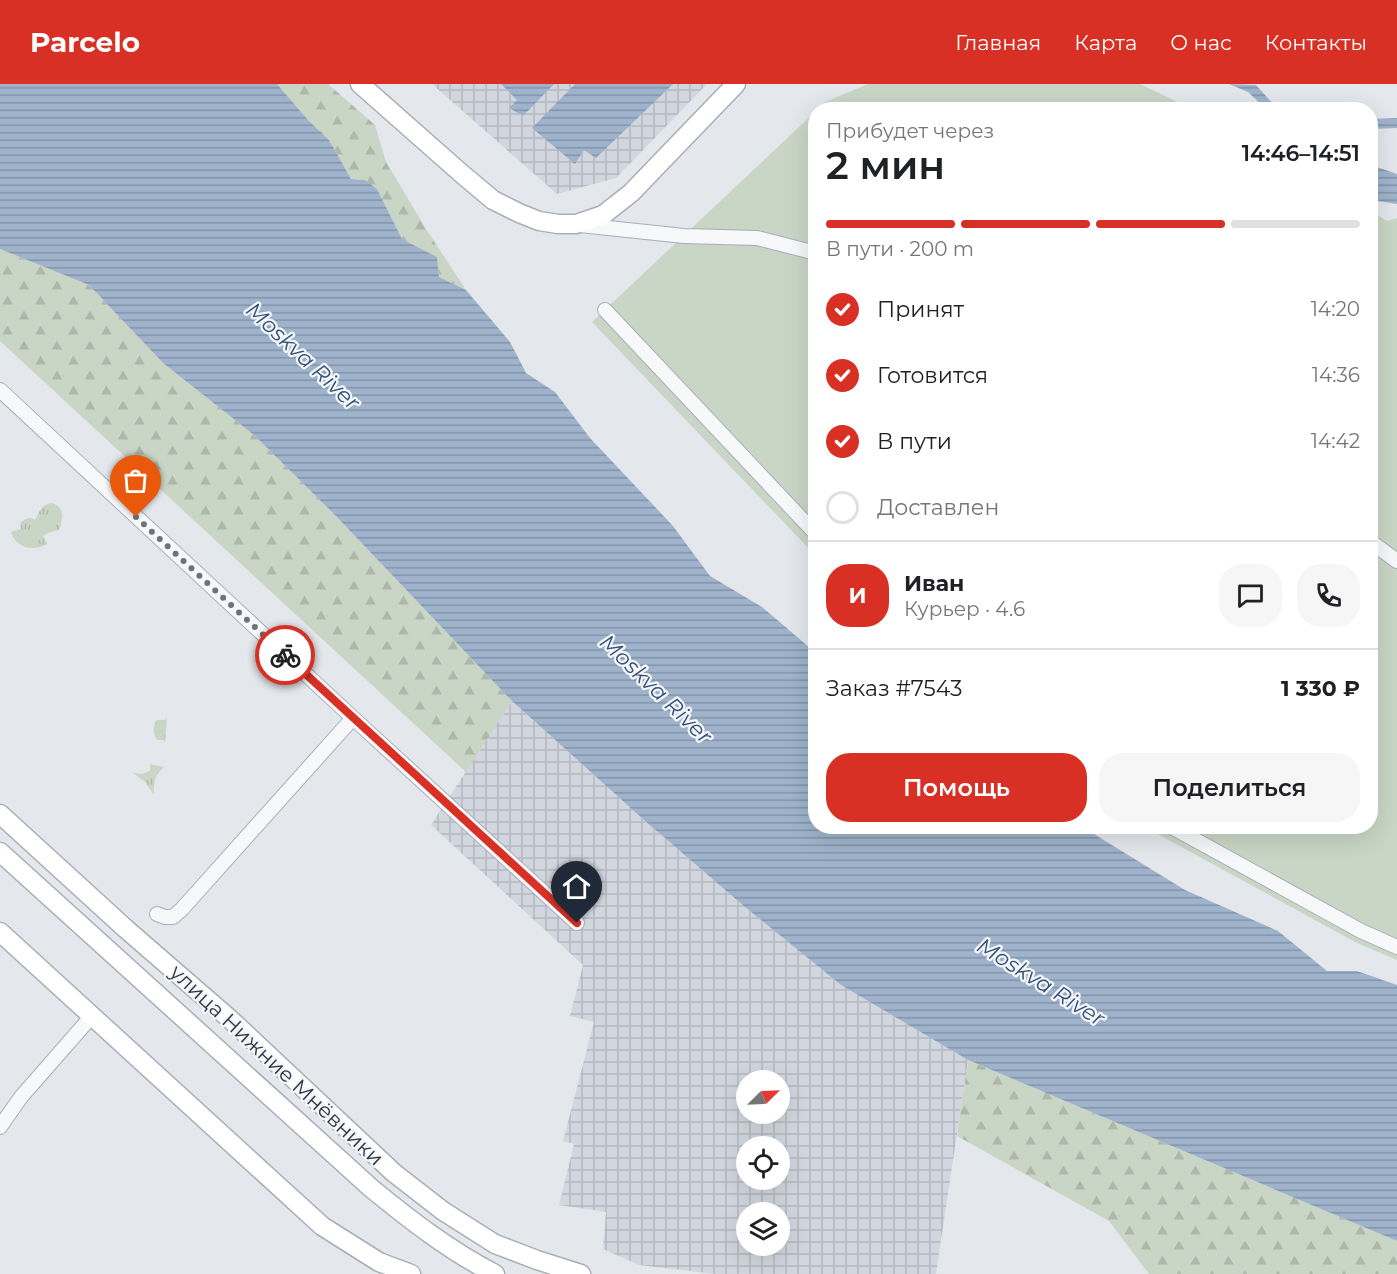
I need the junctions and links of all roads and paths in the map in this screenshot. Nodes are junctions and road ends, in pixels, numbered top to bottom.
1 (360, 84) edge
2 (736, 84) edge
3 (519, 213) junction
4 (576, 224) junction
5 (535, 232) dead end
6 (808, 251) edge
7 (605, 310) dead end
8 (0, 390) edge
9 (808, 526) edge
10 (1378, 547) edge
11 (1397, 561) edge
12 (353, 718) junction
13 (0, 814) edge
14 (1185, 834) edge
15 (0, 852) edge
16 (157, 914) dead end
17 (577, 923) dead end
18 (0, 933) edge
19 (1397, 947) edge
20 (92, 1016) junction
21 (0, 1127) edge
22 (411, 1274) edge
23 (495, 1274) edge
24 (581, 1274) edge

1 - 3 main road
2 - 4 main road
3 - 4 main road
3 - 5 street
4 - 6 street
7 - 9 street
8 - 12 street
10 - 11 street
12 - 16 street
12 - 17 street
13 - 24 main road, улица Нижние Мнёвники
14 - 19 street
15 - 23 main road, улица Нижние Мнёвники
18 - 20 main road
20 - 21 street
20 - 22 main road

